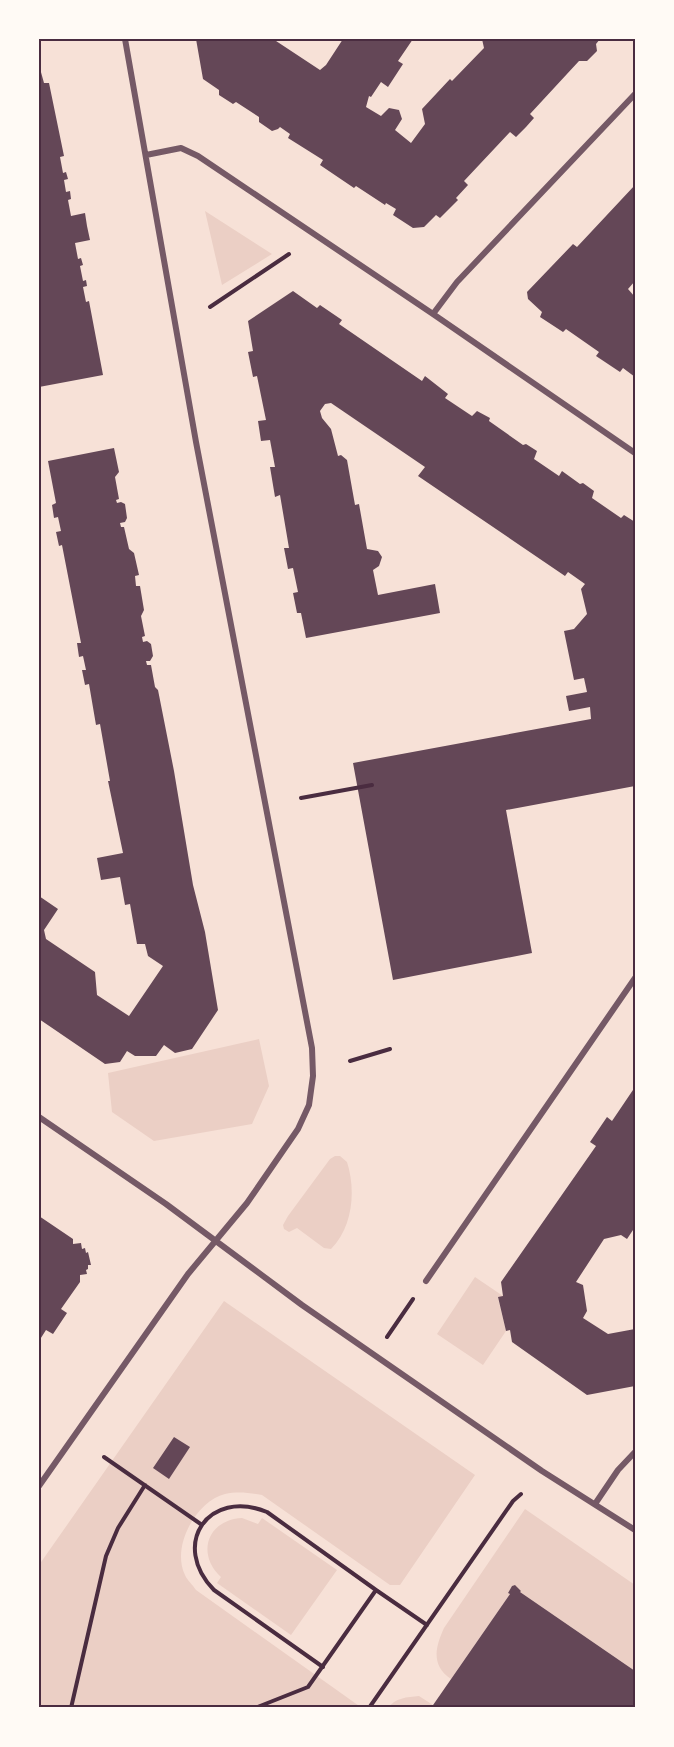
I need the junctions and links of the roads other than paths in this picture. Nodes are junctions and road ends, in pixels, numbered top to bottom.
1 (125, 39) edge
2 (635, 94) edge
3 (146, 155) junction
4 (433, 314) junction
5 (635, 453) edge
6 (635, 978) edge
7 (39, 1117) edge
8 (215, 1241) junction
9 (426, 1281) road end
10 (635, 1452) edge
11 (39, 1486) edge
12 (595, 1504) junction
13 (635, 1530) edge

1 - 3 street
2 - 4 street
3 - 4 street
3 - 8 street
4 - 5 street
6 - 9 street
7 - 8 street
8 - 11 street
8 - 12 street
10 - 12 street
12 - 13 street

